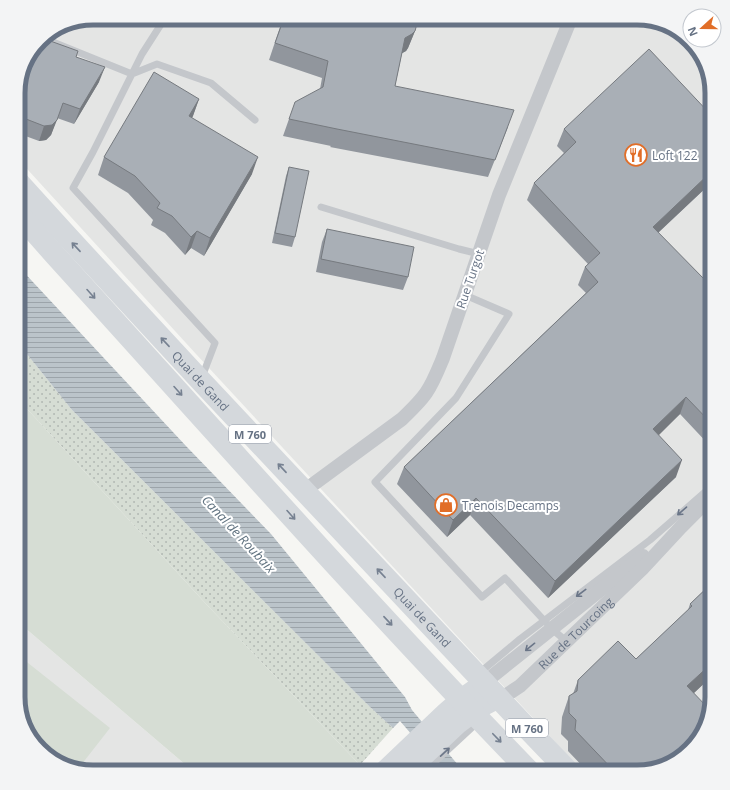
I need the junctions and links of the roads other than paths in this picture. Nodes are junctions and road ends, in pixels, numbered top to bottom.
1 (161, 25) edge
2 (566, 25) edge
3 (50, 41) edge
4 (132, 74) junction
5 (255, 120) dead end
6 (25, 190) edge
7 (322, 207) dead end
8 (25, 221) edge
9 (478, 254) junction
10 (465, 294) junction
11 (201, 381) junction
12 (304, 491) junction
13 (705, 492) edge
14 (705, 503) edge
15 (681, 526) junction
16 (548, 625) junction
17 (566, 641) junction
18 (472, 703) junction
19 (386, 765) edge
20 (414, 765) edge
21 (429, 765) edge
22 (524, 765) edge
23 (559, 765) edge

1 - 4 lane
2 - 9 street, Rue Turgot
3 - 4 lane
4 - 5 lane
4 - 11 lane
11 -> 6 main road, Quai de Gand / M 760
7 - 9 lane
8 -> 18 main road, Quai de Gand / M 760
9 - 10 street, Rue Turgot
10 - 12 street, Rue Turgot
10 - 16 lane
12 -> 11 main road, Quai de Gand / M 760
18 -> 12 main road, Quai de Gand / M 760
13 -> 16 lane
14 - 15 street, Rue de Tourcoing
15 - 16 street, Rue de Tourcoing
15 - 17 street, Rue de Tourcoing
16 - 17 lane
16 -> 18 street, Rue de Tourcoing
17 - 18 street, Rue de Tourcoing
18 - 19 street
18 - 20 street
21 -> 18 lane
18 -> 22 main road, M 760
18 - 23 main road, M 760

